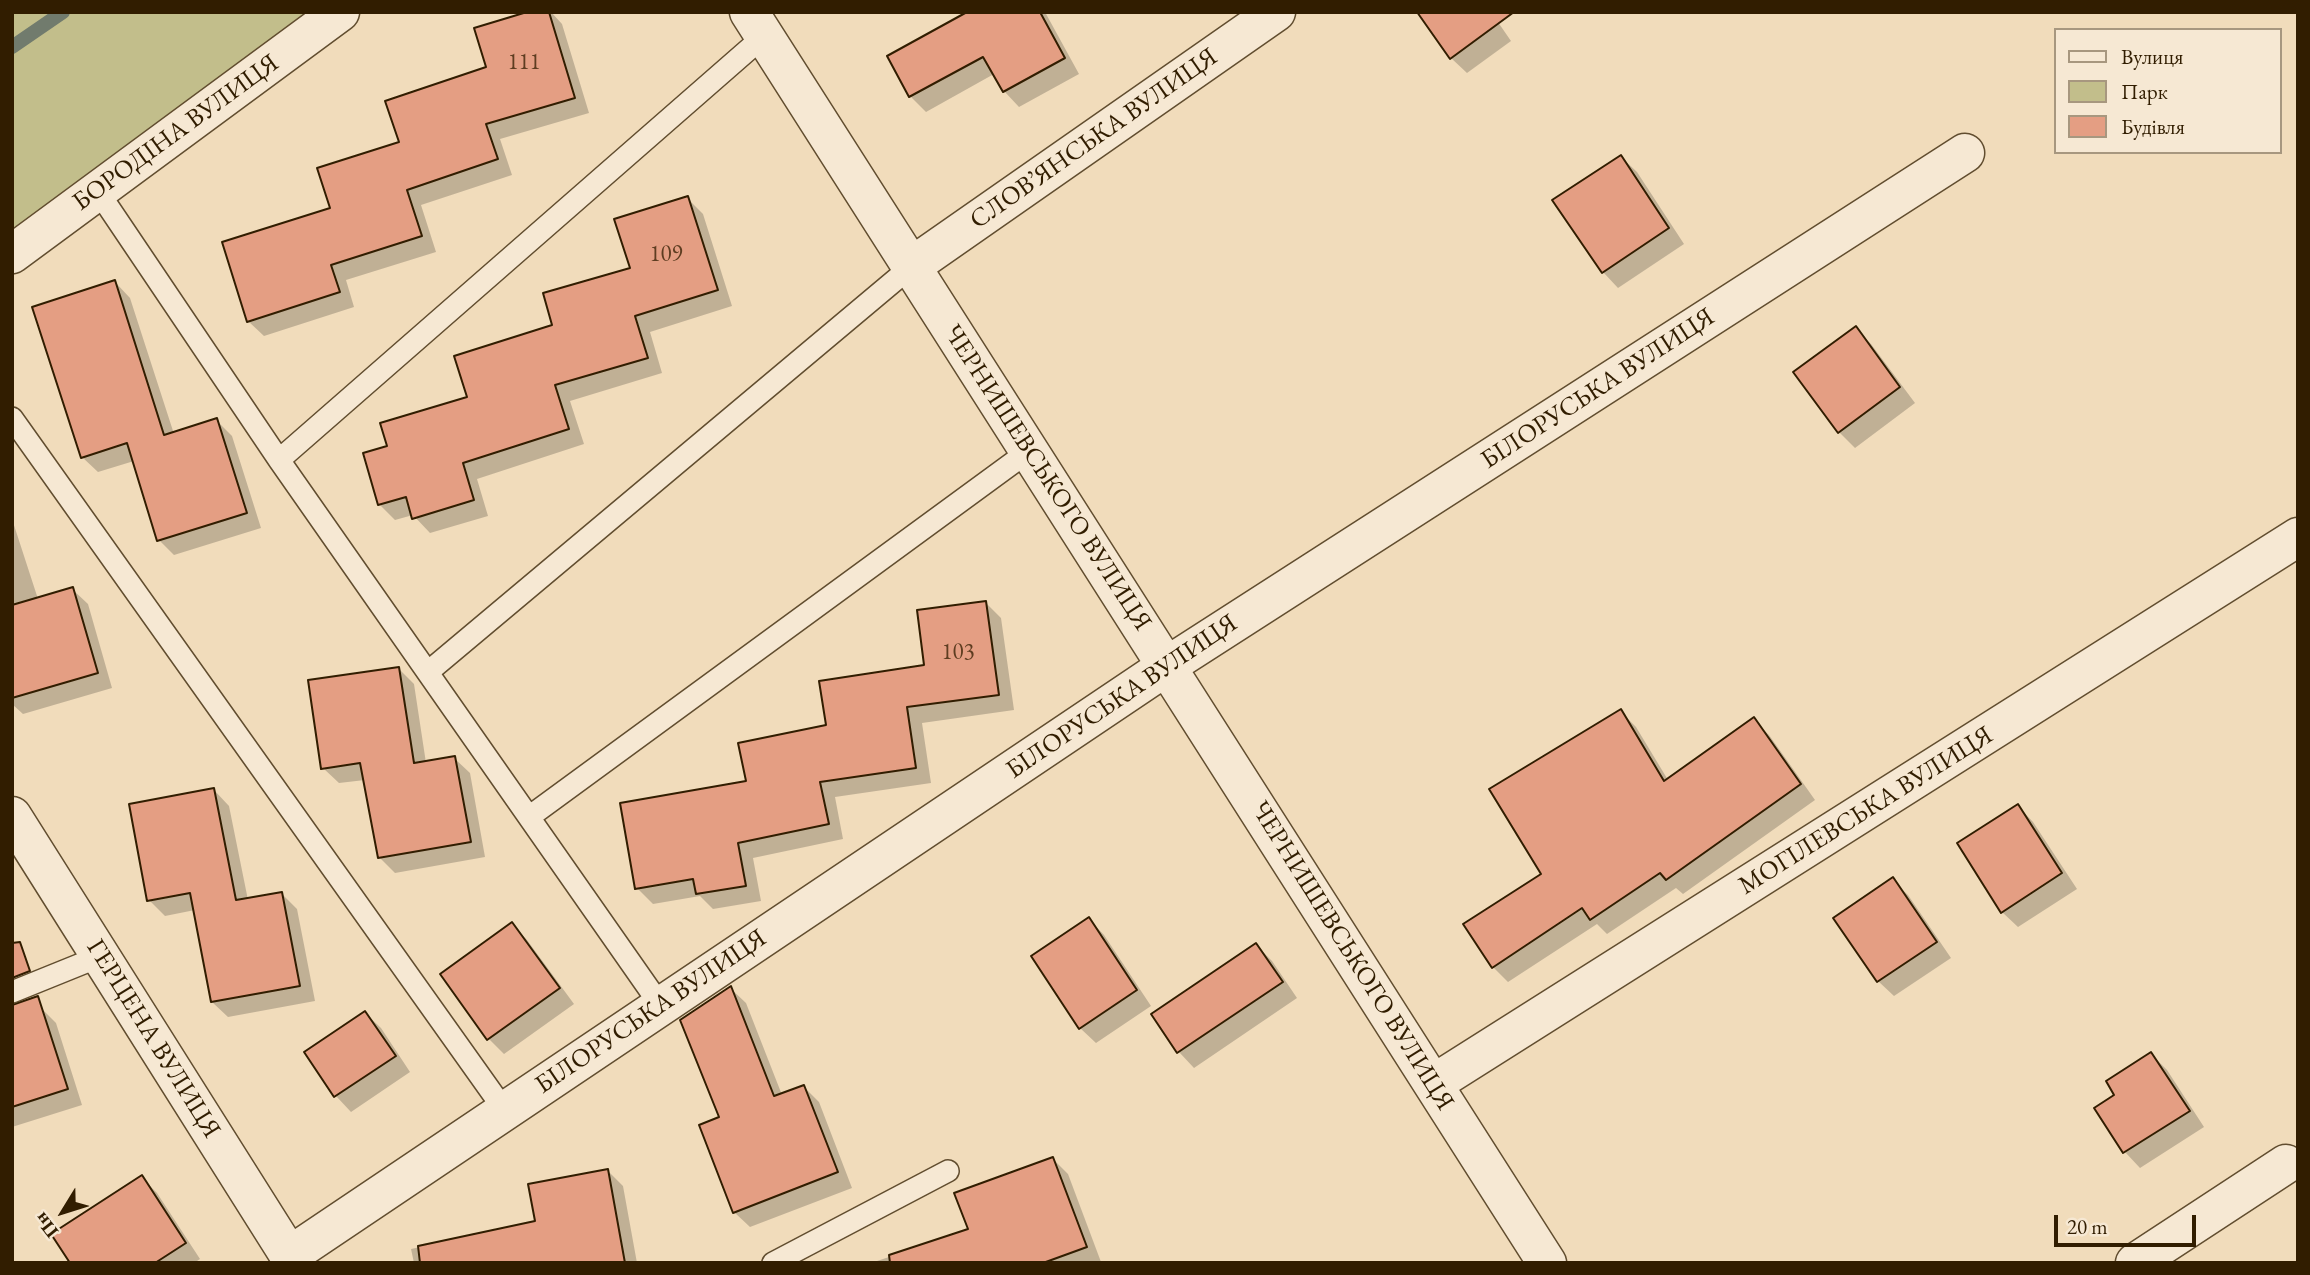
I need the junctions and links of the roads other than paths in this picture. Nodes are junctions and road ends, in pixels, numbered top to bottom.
1 (340, 12) edge
2 (1276, 12) edge
3 (757, 24) edge
4 (1965, 153) dead end
5 (97, 190) junction
6 (12, 254) edge
7 (912, 267) junction
8 (12, 418) edge
9 (1029, 451) junction
10 (279, 460) junction
11 (2298, 537) edge
12 (1167, 666) junction
13 (428, 671) junction
14 (12, 816) edge
15 (529, 817) junction
16 (100, 956) junction
17 (12, 992) edge
18 (661, 1006) junction
19 (1433, 1084) junction
20 (505, 1111) junction
21 (2286, 1164) dead end
22 (948, 1171) dead end
23 (291, 1259) edge
24 (773, 1263) edge
25 (1547, 1263) edge
26 (2135, 1263) edge

1 - 5 street, БОРОДІНА ВУЛИЦЯ
2 - 7 street, СЛОВ’ЯНСЬКА ВУЛИЦЯ
3 - 7 street, ЧЕРНИШЕВСЬКОГО ВУЛИЦЯ
3 - 10 lane
4 - 12 street, БІЛОРУСЬКА ВУЛИЦЯ
5 - 6 street, БОРОДІНА ВУЛИЦЯ
5 - 10 lane
7 - 9 street, ЧЕРНИШЕВСЬКОГО ВУЛИЦЯ
7 - 13 lane
8 - 20 lane
9 - 12 street, ЧЕРНИШЕВСЬКОГО ВУЛИЦЯ
9 - 15 lane
10 - 13 lane
11 - 19 street, МОГІЛЕВСЬКА ВУЛИЦЯ
12 - 18 street, БІЛОРУСЬКА ВУЛИЦЯ
12 - 19 street, ЧЕРНИШЕВСЬКОГО ВУЛИЦЯ
13 - 15 lane
14 - 16 street, ГЕРЦЕНА ВУЛИЦЯ
15 - 18 lane
16 - 17 lane
16 - 23 street, ГЕРЦЕНА ВУЛИЦЯ
18 - 20 street, БІЛОРУСЬКА ВУЛИЦЯ
19 - 25 street, ЧЕРНИШЕВСЬКОГО ВУЛИЦЯ
20 - 23 street, БІЛОРУСЬКА ВУЛИЦЯ
21 - 26 street
22 - 24 lane

